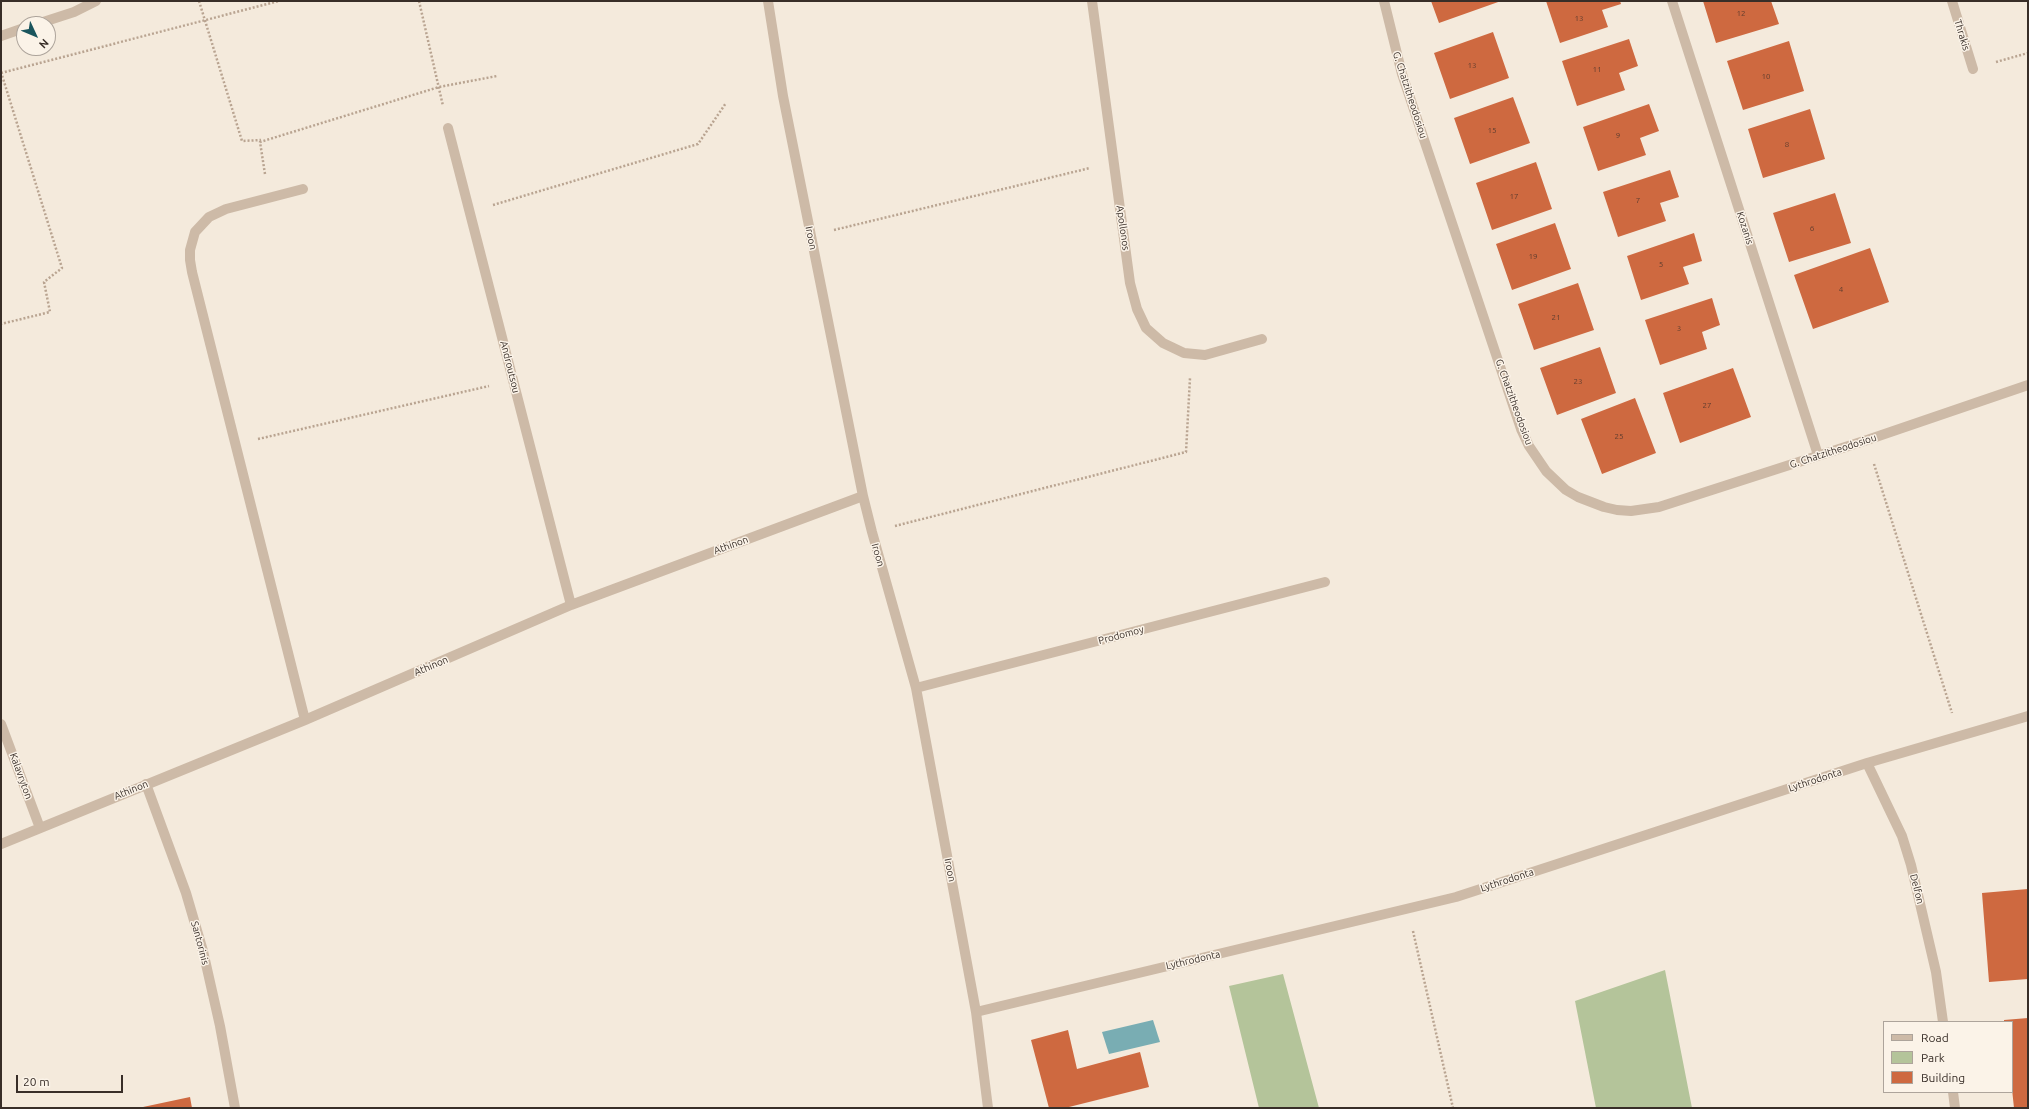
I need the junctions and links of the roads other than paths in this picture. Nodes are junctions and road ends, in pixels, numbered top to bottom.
1 (96, 1) edge
2 (768, 1) edge
3 (1092, 1) edge
4 (1384, 1) edge
5 (1672, 1) edge
6 (1952, 1) edge
7 (56, 18) edge
8 (16, 31) edge
9 (1, 36) edge
10 (1973, 69) road end
11 (448, 128) road end
12 (303, 189) dead end
13 (1262, 340) dead end
14 (2028, 385) edge
15 (1818, 455) junction
16 (863, 496) junction
17 (1325, 582) dead end
18 (571, 605) junction
19 (916, 688) junction
20 (2028, 716) edge
21 (305, 720) junction
22 (1, 724) edge
23 (1867, 763) junction
24 (146, 784) junction
25 (40, 828) junction
26 (1, 844) edge
27 (976, 1012) junction
28 (1943, 1021) edge
29 (1953, 1093) edge
30 (235, 1108) edge
31 (988, 1108) edge
32 (1955, 1108) edge

1 - 7 street
2 - 16 street, Iroon
3 - 13 street, Apollonos
4 - 15 street, G. Chatzitheodosiou
5 - 15 street, Kozanis
6 - 10 street, Thrakis
8 - 9 street
11 - 18 street, Androutsou
12 - 21 street
14 - 15 street, G. Chatzitheodosiou
16 - 18 street, Athinon
16 - 19 street, Iroon
17 - 19 street, Prodomoy
18 - 21 street, Athinon
19 - 27 street, Iroon
20 - 23 street, Lythrodonta
21 - 24 street, Athinon
22 - 25 street, Kalavryton
23 - 27 street, Lythrodonta
23 - 28 street, Delfon
24 - 25 street, Athinon
24 - 30 street, Santorinis
25 - 26 street, Athinon
27 - 31 street, Iroon
29 - 32 street

